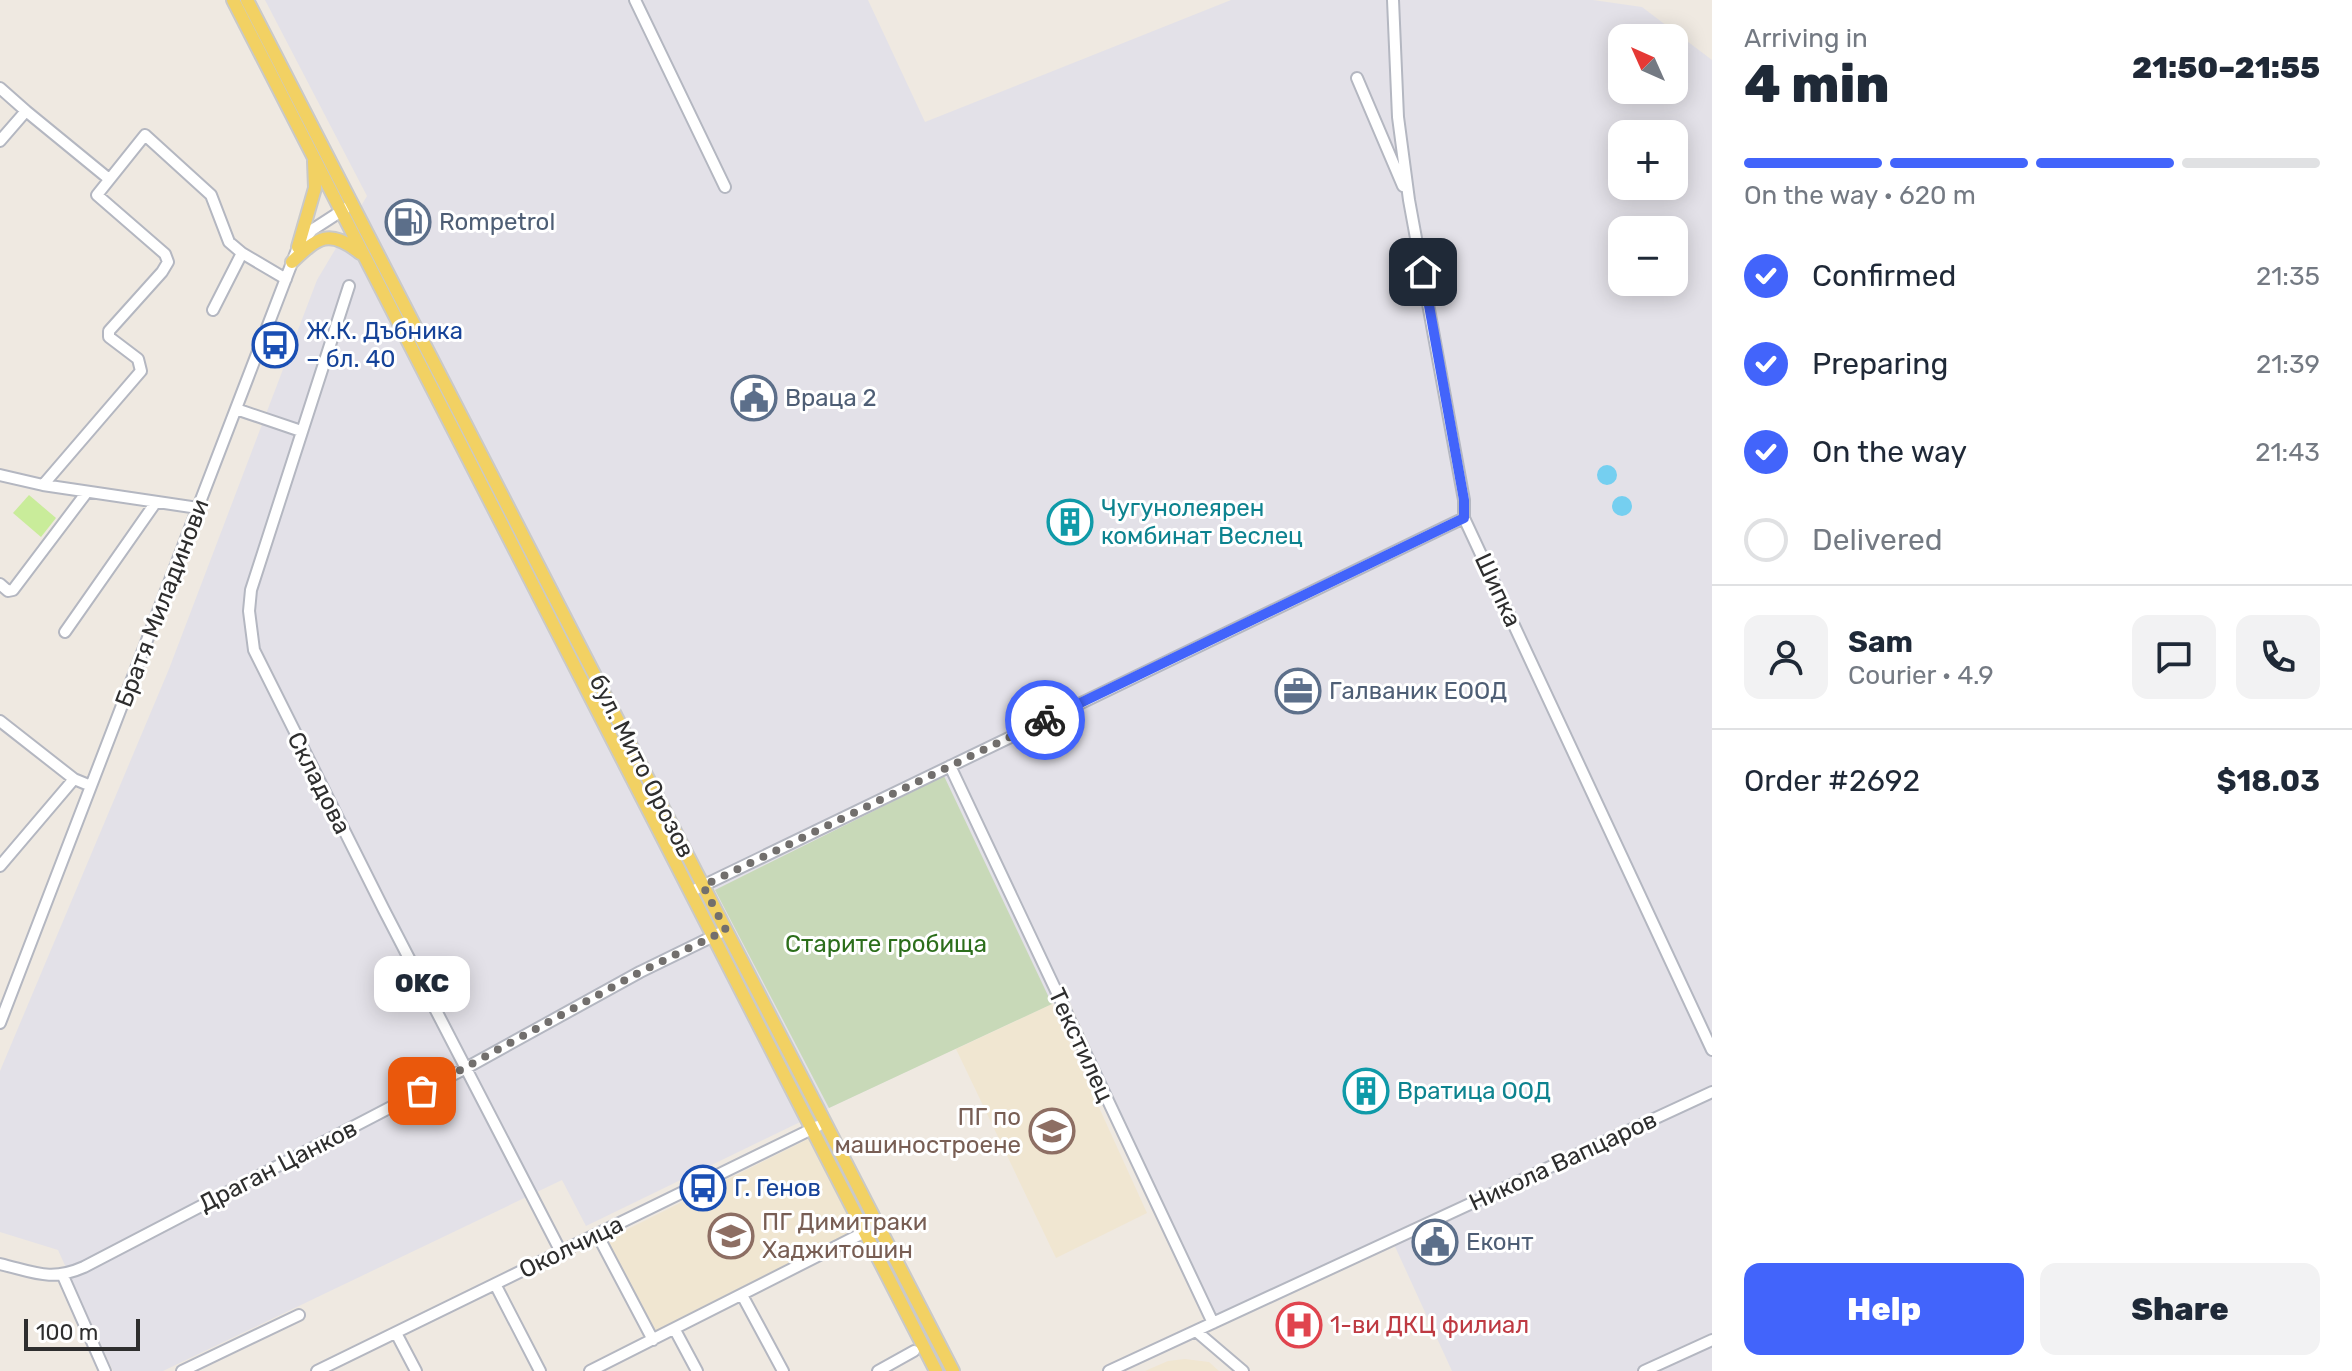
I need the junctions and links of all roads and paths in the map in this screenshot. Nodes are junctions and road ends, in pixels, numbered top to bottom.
1 (233, 0) edge
2 (247, 0) edge
3 (635, 0) edge
4 (1393, 0) edge
5 (1357, 78) dead end
6 (0, 88) edge
7 (26, 111) junction
8 (0, 141) edge
9 (314, 158) junction
10 (109, 179) junction
11 (725, 187) dead end
12 (1409, 200) junction
13 (347, 208) junction
14 (298, 247) junction
15 (242, 253) junction
16 (366, 257) junction
17 (292, 262) junction
18 (286, 279) junction
19 (349, 286) dead end
20 (213, 310) dead end
21 (236, 409) junction
22 (301, 431) junction
23 (0, 475) edge
24 (43, 485) junction
25 (87, 492) junction
26 (156, 502) junction
27 (198, 508) junction
28 (1464, 518) junction
29 (0, 584) edge
30 (65, 632) dead end
31 (0, 721) edge
32 (950, 766) junction
33 (74, 779) junction
34 (91, 786) junction
35 (0, 866) edge
36 (703, 886) junction
37 (691, 892) junction
38 (726, 930) junction
39 (713, 936) junction
40 (0, 1023) edge
41 (1712, 1050) edge
42 (466, 1068) junction
43 (1712, 1092) edge
44 (825, 1123) junction
45 (812, 1129) junction
46 (865, 1232) junction
47 (597, 1234) junction
48 (561, 1252) junction
49 (0, 1264) edge
50 (63, 1276) junction
51 (495, 1284) junction
52 (742, 1295) junction
53 (299, 1315) dead end
54 (1213, 1323) junction
55 (675, 1330) junction
56 (1196, 1331) junction
57 (396, 1333) junction
58 (653, 1340) junction
59 (1712, 1340) edge
60 (914, 1351) dead end
61 (105, 1371) edge
62 (182, 1371) edge
63 (317, 1371) edge
64 (416, 1371) edge
65 (540, 1371) edge
66 (590, 1371) edge
67 (697, 1371) edge
68 (783, 1371) edge
69 (878, 1371) edge
70 (936, 1371) edge
71 (953, 1371) edge
72 (1109, 1371) edge
73 (1243, 1371) edge
74 (1644, 1371) edge

1 - 9 main road
2 - 13 main road
3 - 11 street
4 - 12 street, Шипка
5 - 12 street
6 - 7 street
7 - 8 street
7 - 10 street
9 - 13 main road
9 - 14 main road
10 - 15 street
10 - 24 street
12 - 28 street, Шипка
13 - 14 street, Братя Миладинови
13 - 16 main road, бул. Мито Орозов
13 - 36 main road, бул. Мито Орозов
14 - 17 street, Братя Миладинови
15 - 18 street
15 - 20 street
16 - 17 main road
16 - 37 main road, бул. Мито Орозов
17 - 18 street, Братя Миладинови
18 - 21 street, Братя Миладинови
19 - 22 street, Складова
21 - 22 street
21 - 27 street, Братя Миладинови
22 - 42 street, Складова
23 - 24 street
24 - 25 street
25 - 26 street
25 - 29 street
26 - 27 street
26 - 30 street
27 - 34 street, Братя Миладинови
28 - 32 street
28 - 41 street, Шипка
31 - 33 street
32 - 36 street
32 - 54 street, Текстилец
33 - 34 street
33 - 35 street
34 - 40 street, Братя Миладинови
36 - 37 street
36 - 38 main road, бул. Мито Орозов
37 - 39 main road, бул. Мито Орозов
38 - 39 street, Драган Цанков
38 - 44 main road, бул. Мито Орозов
39 - 42 street, Драган Цанков
39 - 45 main road, бул. Мито Орозов
42 - 48 street, Складова
42 - 50 street, Драган Цанков
43 - 54 street, Никола Вапцаров
44 - 45 street, Околчица
44 - 71 main road, бул. Мито Орозов
45 - 46 main road, бул. Мито Орозов
45 - 47 street, Околчица
46 - 52 street
46 - 70 main road, бул. Мито Орозов
47 - 48 street, Околчица
47 - 58 street
48 - 51 street, Околчица
49 - 50 street
50 - 61 street
51 - 57 street, Околчица
51 - 65 street
52 - 55 street
52 - 68 street
53 - 62 street
54 - 56 street, Никола Вапцаров
55 - 58 street
55 - 67 street
56 - 72 street, Никола Вапцаров
56 - 73 street
57 - 63 street, Околчица
57 - 64 street
58 - 66 street
59 - 74 street
60 - 69 street

